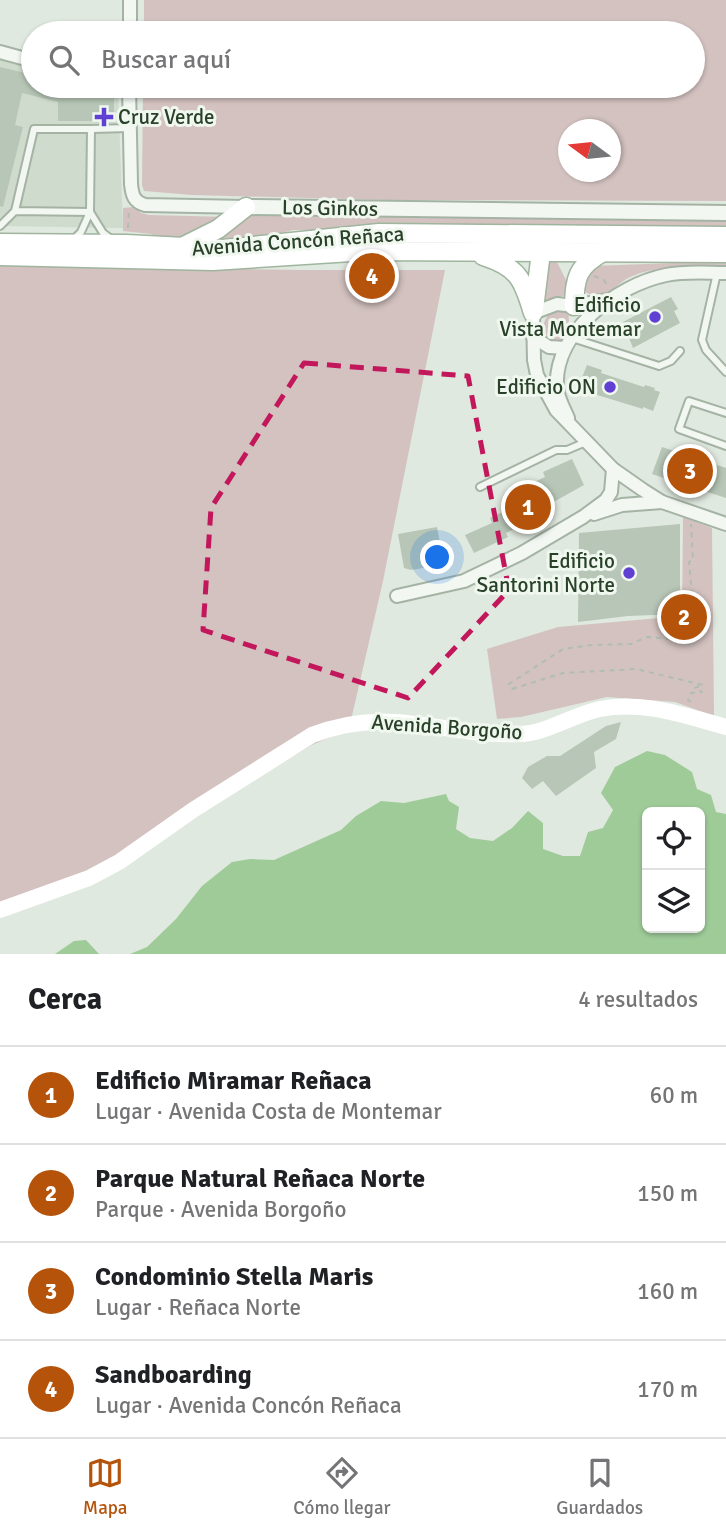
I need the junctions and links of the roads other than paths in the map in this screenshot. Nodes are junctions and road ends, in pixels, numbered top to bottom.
1 (130, 0) edge
2 (130, 21) edge
3 (0, 52) edge
4 (21, 58) edge
5 (129, 98) edge
6 (130, 128) junction
7 (91, 129) junction
8 (246, 207) junction
9 (15, 211) junction
10 (90, 212) junction
11 (726, 213) edge
12 (0, 226) edge
13 (549, 233) junction
14 (726, 236) edge
15 (0, 243) edge
16 (71, 243) junction
17 (468, 243) junction
18 (126, 244) junction
19 (178, 248) junction
20 (549, 252) junction
21 (603, 252) junction
22 (726, 253) edge
23 (0, 256) edge
24 (57, 256) junction
25 (723, 275) edge
26 (575, 280) junction
27 (608, 300) junction
28 (575, 306) junction
29 (533, 313) junction
30 (533, 337) junction
31 (570, 340) junction
32 (680, 351) dead end
33 (726, 372) edge
34 (726, 413) edge
35 (570, 423) junction
36 (586, 442) junction
37 (726, 446) edge
38 (613, 469) junction
39 (480, 487) dead end
40 (662, 502) junction
41 (583, 517) junction
42 (726, 524) edge
43 (397, 596) dead end
44 (726, 727) edge
45 (0, 910) edge

1 - 2 street
3 - 4 street
5 - 6 street, Los Ginkos
6 - 7 lane
6 - 8 street, Los Ginkos
7 - 9 lane
7 - 10 lane
8 - 11 street, Los Ginkos
8 - 19 main road
9 - 10 lane
9 - 12 lane
10 - 16 lane
10 - 18 lane
13 - 14 main road
13 - 17 main road
13 - 20 main road
15 - 16 main road, Avenida Concón Reñaca
16 - 18 main road, Avenida Concón Reñaca
16 - 24 lane
17 - 19 main road, Avenida Concón Reñaca
17 - 20 main road
17 - 24 main road, Avenida Concón Reñaca
17 - 29 main road
18 - 19 main road, Avenida Concón Reñaca
20 - 21 main road
20 - 26 main road
20 - 29 main road
21 - 22 main road
21 - 26 main road
23 - 24 main road, Avenida Concón Reñaca
25 - 27 street
25 - 33 lane
26 - 28 main road
27 - 28 street
27 - 31 street
28 - 29 street
28 - 31 street
29 - 30 street
30 - 31 street
30 - 35 street
31 - 32 lane
31 - 35 street
34 - 37 lane
35 - 36 street
36 - 38 street
36 - 39 lane
38 - 40 street
38 - 41 street
40 - 41 street
40 - 42 street
41 - 43 street
44 - 45 main road, Avenida Borgoño

